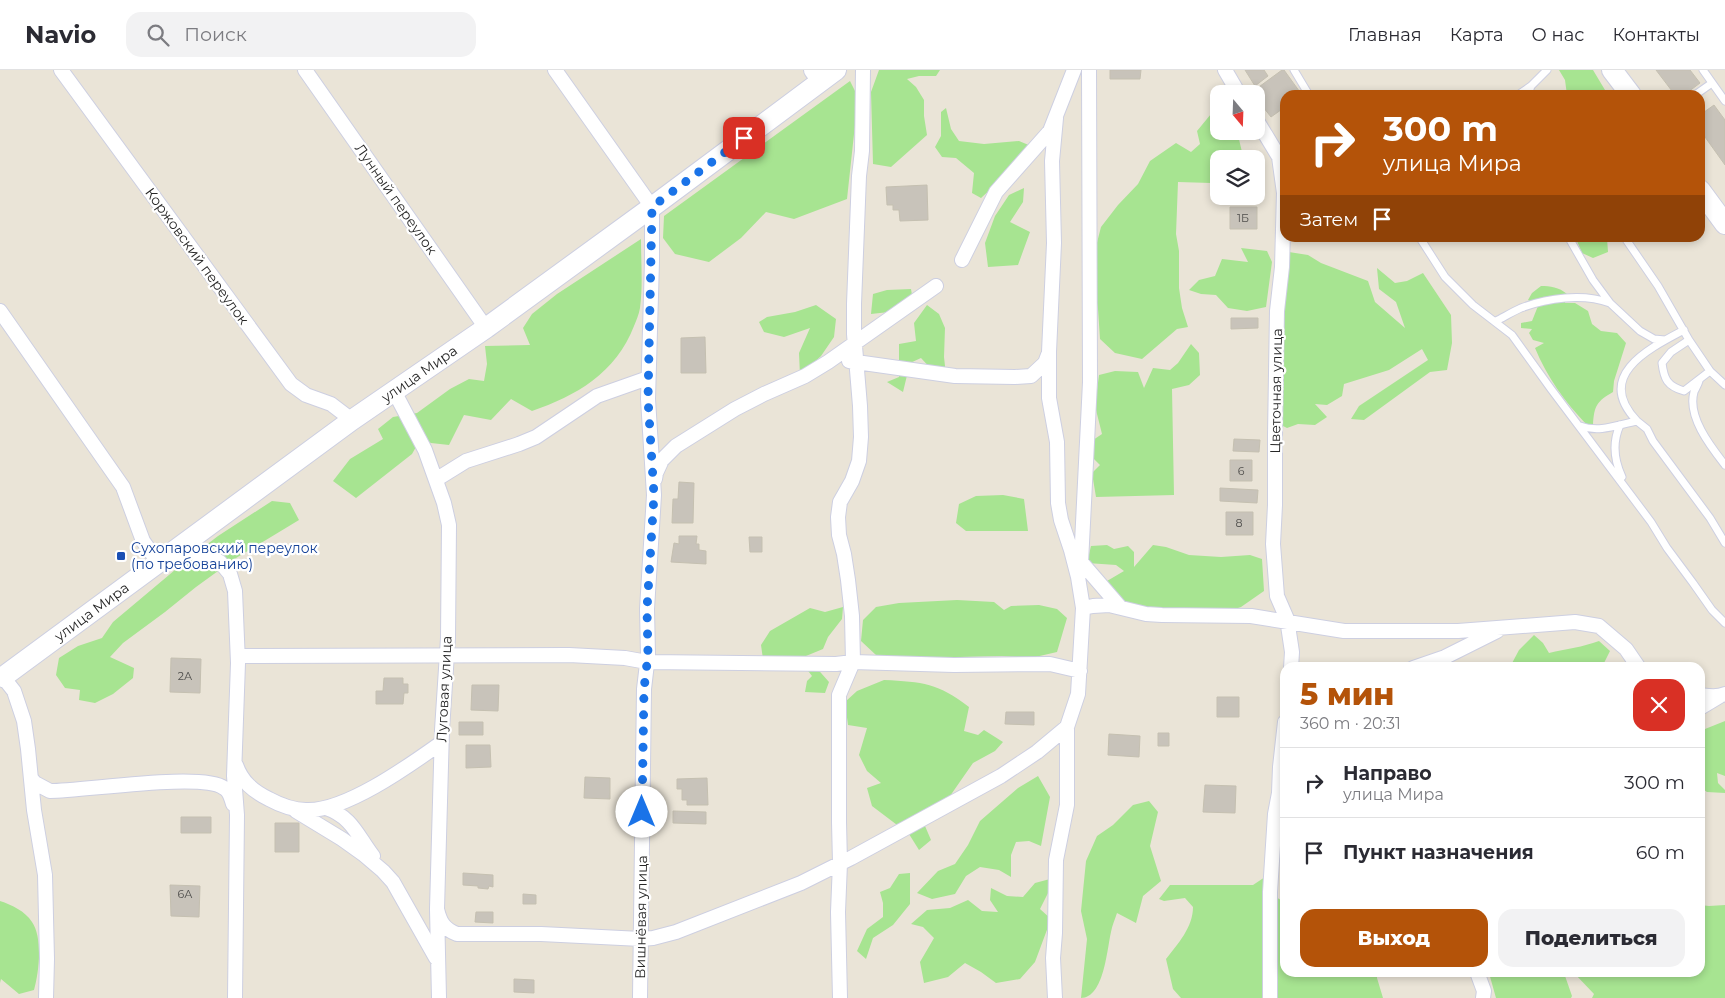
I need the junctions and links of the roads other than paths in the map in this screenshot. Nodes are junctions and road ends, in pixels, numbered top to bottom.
1 (61, 70) edge
2 (305, 70) edge
3 (555, 70) edge
4 (863, 70) edge
5 (1074, 70) edge
6 (1089, 70) edge
7 (1225, 70) edge
8 (1294, 70) edge
9 (1547, 70) edge
10 (1612, 70) edge
11 (1702, 70) edge
12 (823, 74) edge
13 (1712, 83) junction
14 (1234, 85) edge
15 (1531, 86) junction
16 (1306, 90) edge
17 (1525, 90) edge
18 (1530, 90) edge
19 (1627, 90) edge
20 (1702, 90) edge
21 (1725, 101) edge
22 (1056, 118) junction
23 (1265, 134) edge
24 (1280, 158) edge
25 (1705, 197) edge
26 (652, 207) junction
27 (1725, 224) edge
28 (1282, 242) edge
29 (1422, 242) edge
30 (1571, 242) edge
31 (1627, 242) edge
32 (962, 260) dead end
33 (936, 286) dead end
34 (1610, 303) junction
35 (0, 311) edge
36 (1496, 322) junction
37 (486, 328) junction
38 (1684, 330) junction
39 (1665, 340) junction
40 (1689, 340) junction
41 (855, 343) junction
42 (1049, 352) junction
43 (828, 362) junction
44 (857, 363) junction
45 (1710, 371) junction
46 (648, 378) junction
47 (1701, 379) junction
48 (1725, 385) edge
49 (394, 391) junction
50 (352, 420) junction
51 (1637, 421) junction
52 (1620, 425) junction
53 (1580, 426) junction
54 (1725, 465) edge
55 (437, 479) junction
56 (1629, 492) junction
57 (654, 495) junction
58 (1725, 543) edge
59 (1071, 550) junction
60 (164, 558) junction
61 (1081, 563) junction
62 (1120, 607) junction
63 (1083, 608) junction
64 (1288, 622) junction
65 (1725, 623) edge
66 (1507, 626) junction
67 (447, 654) junction
68 (238, 656) junction
69 (647, 662) junction
70 (853, 662) junction
71 (1291, 662) edge
72 (1430, 662) edge
73 (1635, 662) edge
74 (1080, 671) junction
75 (1, 677) edge
76 (1705, 695) edge
77 (1723, 695) edge
78 (1705, 704) edge
79 (1067, 727) junction
80 (441, 743) junction
81 (235, 762) junction
82 (1280, 767) edge
83 (31, 778) junction
84 (287, 807) junction
85 (326, 808) junction
86 (236, 815) junction
87 (840, 863) junction
88 (383, 871) junction
89 (437, 909) junction
90 (640, 939) junction
91 (437, 961) junction
92 (1479, 977) edge
93 (46, 998) edge
94 (235, 998) edge
95 (439, 998) edge
96 (640, 998) edge
97 (840, 998) edge
98 (1055, 998) edge
99 (1270, 998) edge
100 (1483, 998) edge

1 - 50 street, Коржовский переулок
2 - 37 street, Лунный переулок
3 - 26 street
4 - 41 street
5 - 22 street
6 - 61 street
7 - 14 street
8 - 16 lane
9 - 15 lane
10 - 19 main road
11 - 13 lane
12 - 26 main road, улица Мира
13 - 20 lane
13 - 21 lane
15 - 17 lane
15 - 18 lane
22 - 32 street
22 - 42 street
23 - 24 street, Цветочная улица
25 - 27 main road
26 - 37 main road, улица Мира
26 - 46 street, Вишнёвая улица
28 - 64 street, Цветочная улица
29 - 36 lane
30 - 34 lane
31 - 38 lane
33 - 41 street
34 - 36 lane
34 - 39 lane
35 - 60 street
36 - 53 lane
37 - 49 main road, улица Мира
38 - 39 lane
38 - 40 lane
39 - 51 lane
40 - 45 lane
40 - 47 lane
41 - 43 street
41 - 44 street
42 - 44 street
42 - 59 street
43 - 44 street
43 - 57 street
44 - 70 street
45 - 47 lane
45 - 48 lane
46 - 55 street
46 - 57 street, Вишнёвая улица
47 - 54 lane
49 - 50 main road, улица Мира
49 - 55 street, Луговая улица
50 - 60 main road, улица Мира
51 - 52 lane
51 - 58 lane
52 - 53 lane
52 - 56 lane
53 - 56 lane
55 - 67 street, Луговая улица
56 - 65 lane
57 - 69 street, Вишнёвая улица
59 - 61 street
59 - 63 street
60 - 68 street
60 - 75 main road, улица Мира
61 - 62 street
62 - 63 street
62 - 64 street
63 - 74 street
64 - 66 street
64 - 71 street, Цветочная улица
66 - 72 street
66 - 73 street
67 - 68 street
67 - 69 street
67 - 80 street, Луговая улица
68 - 81 street
69 - 70 street
69 - 90 street, Вишнёвая улица
70 - 74 street
70 - 87 street
74 - 79 street
75 - 83 street
76 - 77 street
77 - 78 street
79 - 87 street
79 - 98 street
80 - 85 street
80 - 89 street, Луговая улица
81 - 84 street
81 - 86 street
82 - 99 street
83 - 86 street
83 - 93 street
84 - 85 street
84 - 88 street
85 - 88 street
86 - 94 street
87 - 90 street
87 - 97 street
88 - 91 street
89 - 90 street
89 - 91 street, Луговая улица
90 - 96 street, Вишнёвая улица
91 - 95 street, Луговая улица
92 - 100 street

